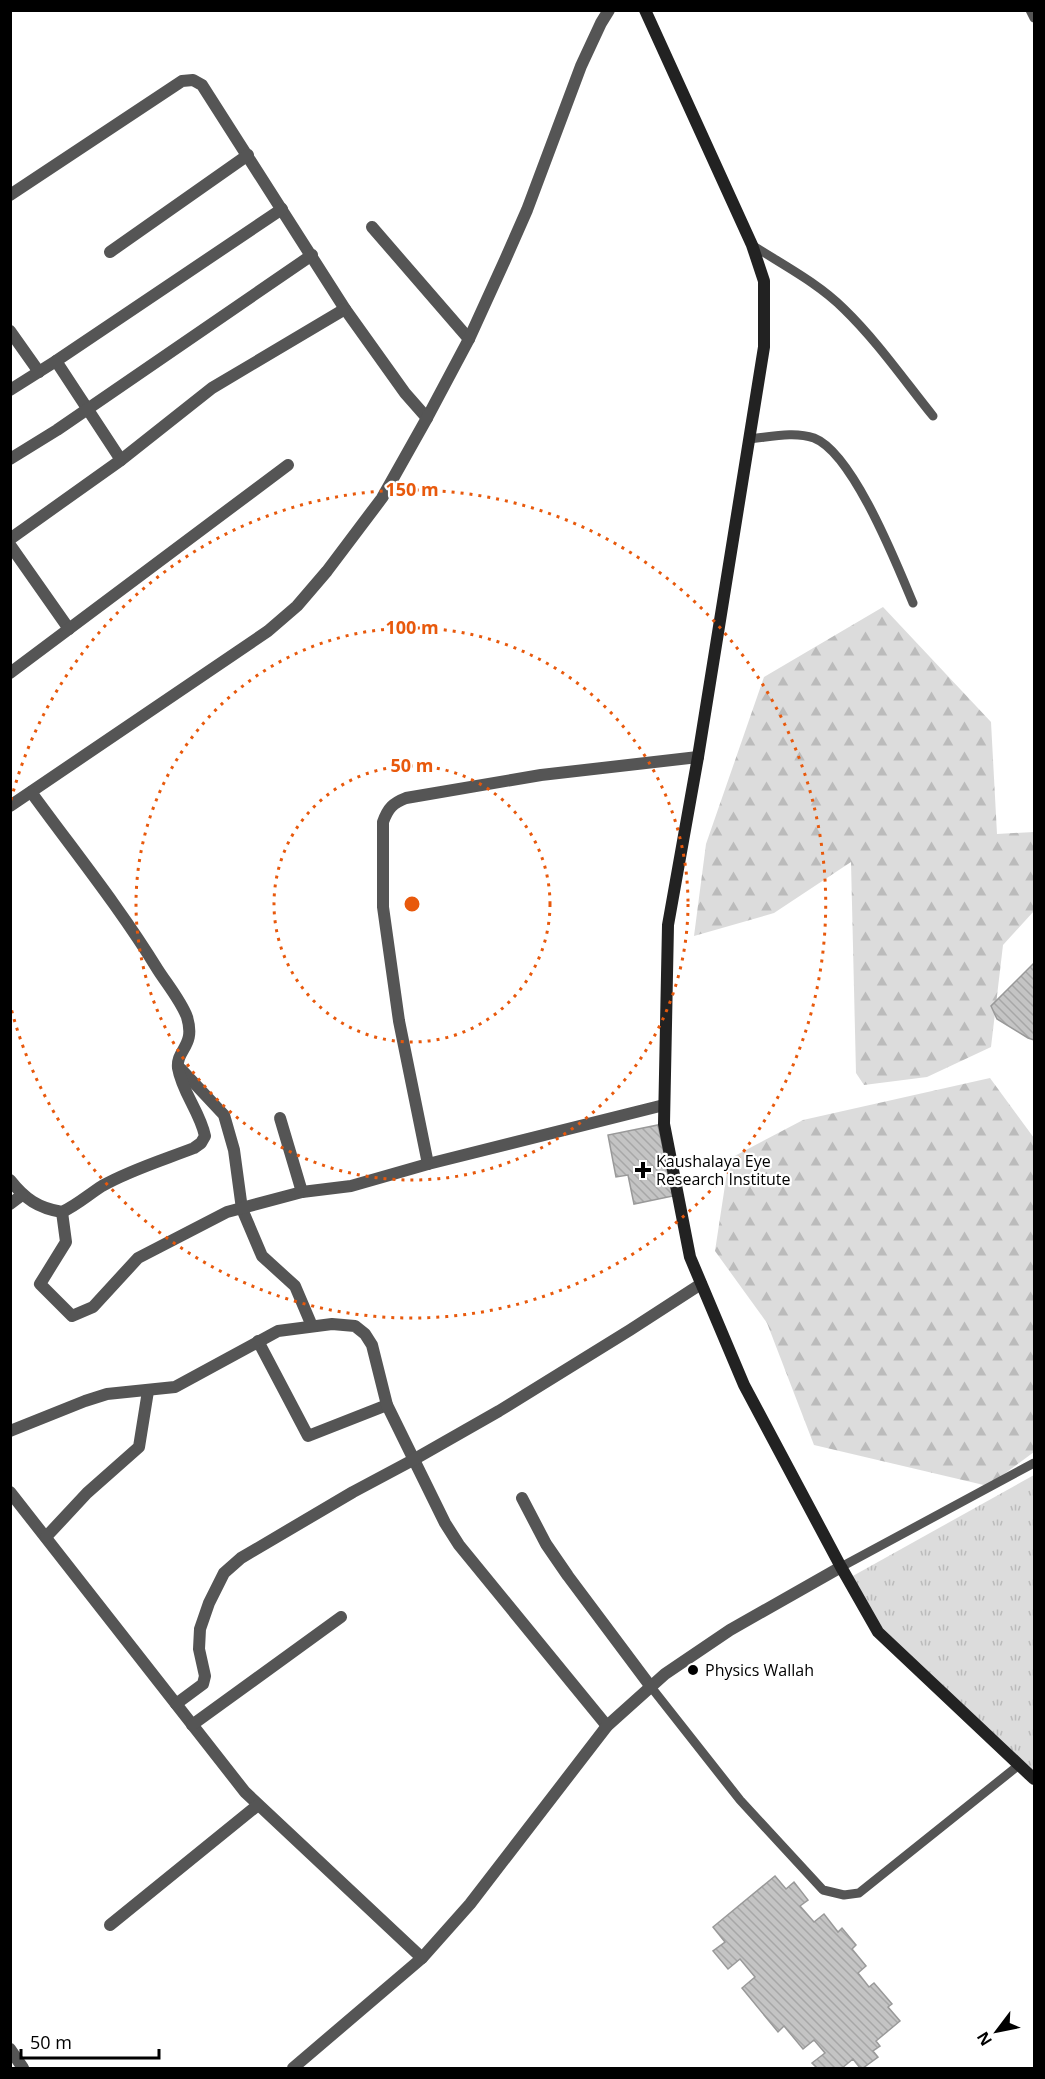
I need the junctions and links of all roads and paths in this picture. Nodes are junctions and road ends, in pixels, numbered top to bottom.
1 (609, 10) edge
2 (645, 10) edge
3 (1030, 10) edge
4 (1035, 18) edge
5 (248, 155) junction
6 (10, 195) edge
7 (282, 209) junction
8 (372, 227) dead end
9 (752, 245) junction
10 (110, 252) dead end
11 (312, 255) junction
12 (345, 309) junction
13 (10, 332) edge
14 (469, 339) junction
15 (56, 361) junction
16 (39, 372) junction
17 (10, 390) edge
18 (87, 408) junction
19 (933, 416) dead end
20 (427, 418) junction
21 (749, 439) junction
22 (10, 459) edge
23 (121, 460) junction
24 (288, 465) dead end
25 (10, 539) edge
26 (10, 545) edge
27 (913, 603) dead end
28 (69, 629) junction
29 (10, 673) edge
30 (698, 757) junction
31 (31, 792) junction
32 (10, 806) edge
33 (178, 1066) junction
34 (664, 1105) junction
35 (280, 1118) dead end
36 (428, 1164) junction
37 (10, 1180) edge
38 (302, 1192) junction
39 (22, 1195) junction
40 (10, 1204) edge
41 (242, 1209) junction
42 (62, 1212) junction
43 (701, 1284) junction
44 (312, 1326) junction
45 (258, 1341) junction
46 (148, 1391) junction
47 (387, 1405) junction
48 (10, 1431) edge
49 (413, 1460) junction
50 (1035, 1463) edge
51 (10, 1492) edge
52 (522, 1498) dead end
53 (45, 1537) junction
54 (840, 1567) junction
55 (341, 1617) dead end
56 (651, 1687) junction
57 (176, 1704) junction
58 (192, 1725) junction
59 (608, 1726) junction
60 (1019, 1765) junction
61 (1035, 1779) edge
62 (258, 1805) junction
63 (110, 1925) dead end
64 (422, 1958) junction
65 (10, 2049) edge
66 (23, 2068) edge
67 (293, 2068) edge

1 - 14 street
2 - 9 main road
3 - 4 lane
5 - 6 street
5 - 7 street
5 - 10 street
7 - 11 street
7 - 15 street
8 - 14 street
9 - 19 lane
9 - 21 main road
11 - 12 street
11 - 18 street
12 - 20 street
12 - 23 street
13 - 16 street
14 - 20 street
15 - 16 street
15 - 18 street
16 - 17 street
18 - 22 street
18 - 23 street
20 - 31 street
21 - 27 lane
21 - 30 main road
23 - 25 street
24 - 28 street
26 - 28 street
28 - 29 street
30 - 34 main road
30 - 36 street
31 - 32 street
31 - 33 street
33 - 41 street
33 - 42 street
34 - 36 street
34 - 43 main road
35 - 38 street
36 - 38 street
37 - 39 street
38 - 41 street
39 - 40 street
39 - 42 street
41 - 42 street
41 - 44 street
43 - 49 street
43 - 54 main road
44 - 45 street
44 - 47 street
45 - 46 street
45 - 47 street
46 - 48 street
46 - 53 street
47 - 49 street
49 - 57 street
49 - 59 street
50 - 54 lane
51 - 53 street
52 - 56 street
53 - 57 street
54 - 56 street
54 - 60 main road
55 - 58 street
56 - 59 street
56 - 60 lane
57 - 58 street
58 - 62 street
59 - 64 street
60 - 61 main road
62 - 63 street
62 - 64 street
64 - 67 street
65 - 66 street

